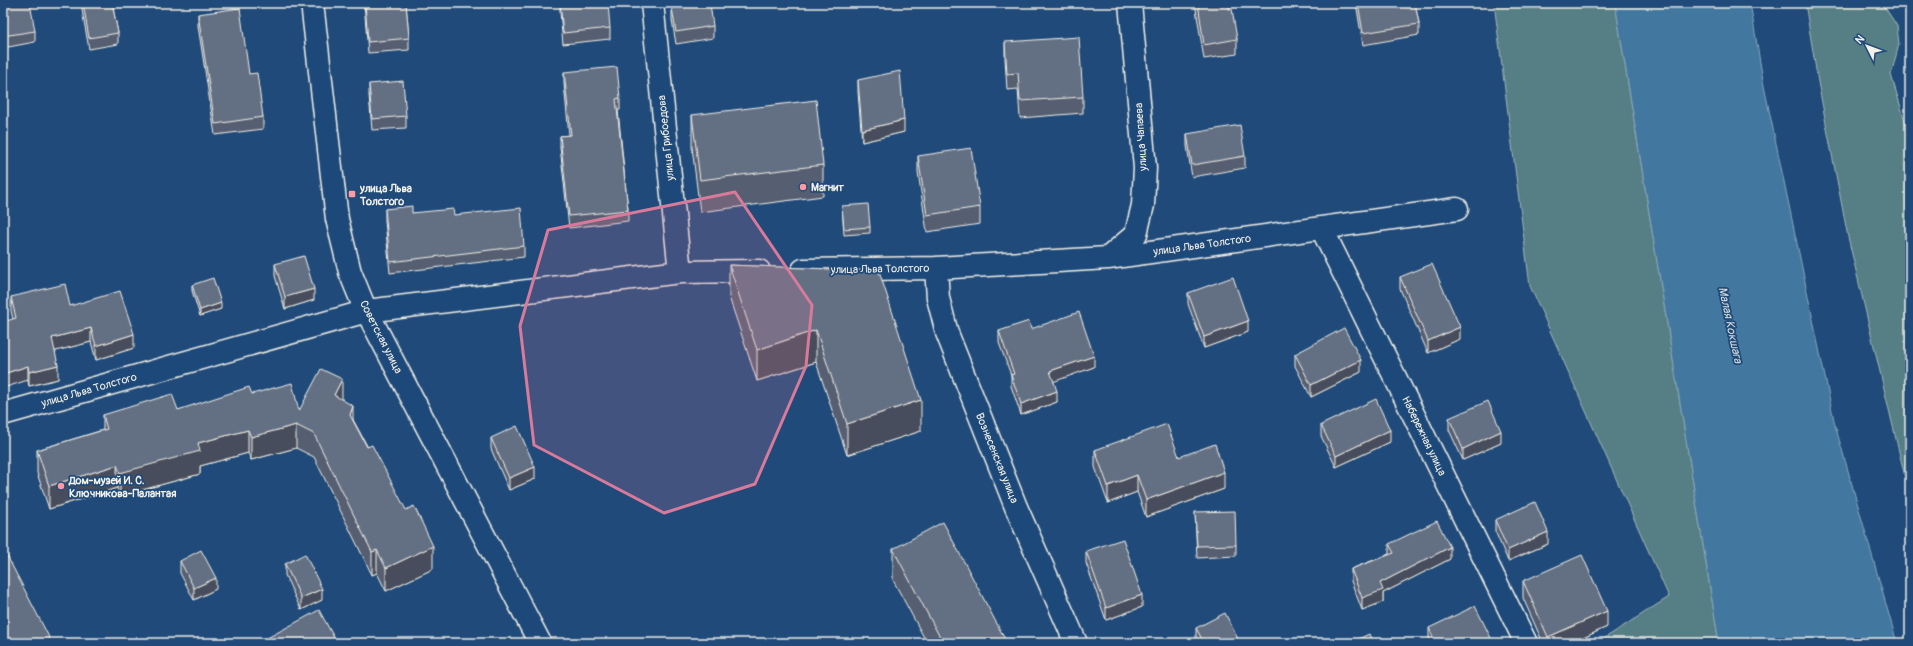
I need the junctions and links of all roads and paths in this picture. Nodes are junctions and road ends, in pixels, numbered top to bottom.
1 (312, 3) edge
2 (652, 3) edge
3 (1130, 3) edge
4 (1457, 209) dead end
5 (1322, 229) junction
6 (1108, 258) junction
7 (936, 268) junction
8 (680, 272) junction
9 (367, 311) junction
10 (3, 414) edge
11 (540, 643) edge
12 (1076, 643) edge
13 (1526, 643) edge

1 - 9 street, Советская улица
2 - 8 street, улица Грибоедова
3 - 6 street, улица Чапаева
4 - 5 street, улица Льва Толстого
5 - 6 street, улица Льва Толстого
5 - 13 street, Набережная улица
6 - 7 street, улица Льва Толстого
7 - 8 street, улица Льва Толстого
7 - 12 street, Вознесенская улица
8 - 9 street, улица Льва Толстого
9 - 10 street, улица Льва Толстого
9 - 11 street, Советская улица

